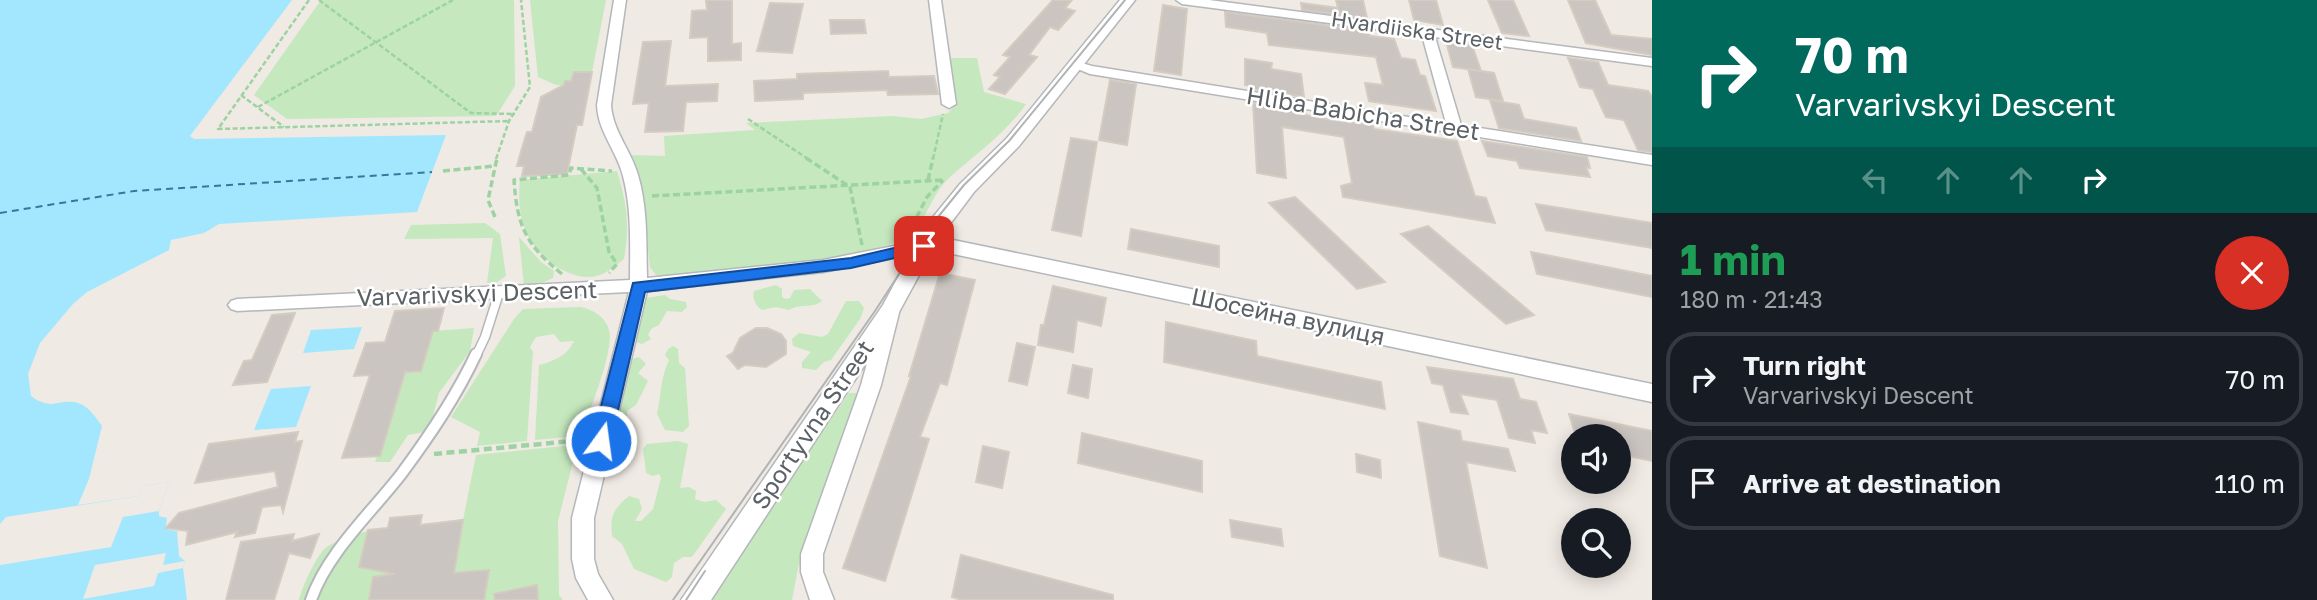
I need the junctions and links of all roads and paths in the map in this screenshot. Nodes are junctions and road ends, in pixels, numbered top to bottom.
1 (309, 0) edge
2 (319, 0) edge
3 (453, 0) edge
4 (521, 0) edge
5 (620, 0) edge
6 (935, 0) edge
7 (1128, 0) edge
8 (1182, 0) edge
9 (1427, 33) junction
10 (376, 42) junction
11 (1652, 62) edge
12 (1075, 65) junction
13 (241, 94) junction
14 (949, 104) joint
15 (258, 107) junction
16 (515, 114) junction
17 (748, 119) dead end
18 (509, 121) junction
19 (285, 127) junction
20 (1455, 129) junction
21 (1652, 160) edge
22 (494, 166) junction
23 (443, 171) dead end
24 (928, 180) junction
25 (850, 187) junction
26 (648, 197) dead end
27 (495, 217) dead end
28 (862, 247) dead end
29 (913, 249) junction
30 (563, 276) dead end
31 (600, 278) dead end
32 (639, 287) junction
33 (498, 296) junction
34 (237, 305) dead end
35 (891, 309) junction
36 (1652, 393) edge
37 (585, 440) dead end
38 (414, 455) junction
39 (311, 600) edge
40 (601, 600) edge
41 (695, 600) edge
42 (822, 600) edge

1 - 13 path
2 - 10 path
3 - 10 path
4 - 16 path
5 - 32 street
6 - 14 street
7 - 12 street, Sportyvna Street
8 - 9 street, Hvardiiska Street
9 - 11 street, Hvardiiska Street
9 - 20 street
10 - 15 path
10 - 16 path
12 - 20 street, Hliba Babicha Street
12 - 29 street, Sportyvna Street
13 - 15 path
13 - 19 path
14 - 24 path
15 - 19 path
16 - 18 path
17 - 25 path
18 - 19 path
18 - 22 path
20 - 21 street, Hliba Babicha Street
22 - 23 path
22 - 27 path
24 - 25 path
24 - 29 path
25 - 26 path
25 - 28 path
29 - 32 street, Varvarivskyi Descent
29 - 35 street, Sportyvna Street
29 - 36 street, Шосейна вулиця
30 - 31 path
32 - 33 street, Varvarivskyi Descent
32 - 40 street
33 - 34 street, Varvarivskyi Descent
33 - 38 lane
35 - 41 street, Sportyvna Street
35 - 42 street
37 - 38 path
38 - 39 lane

